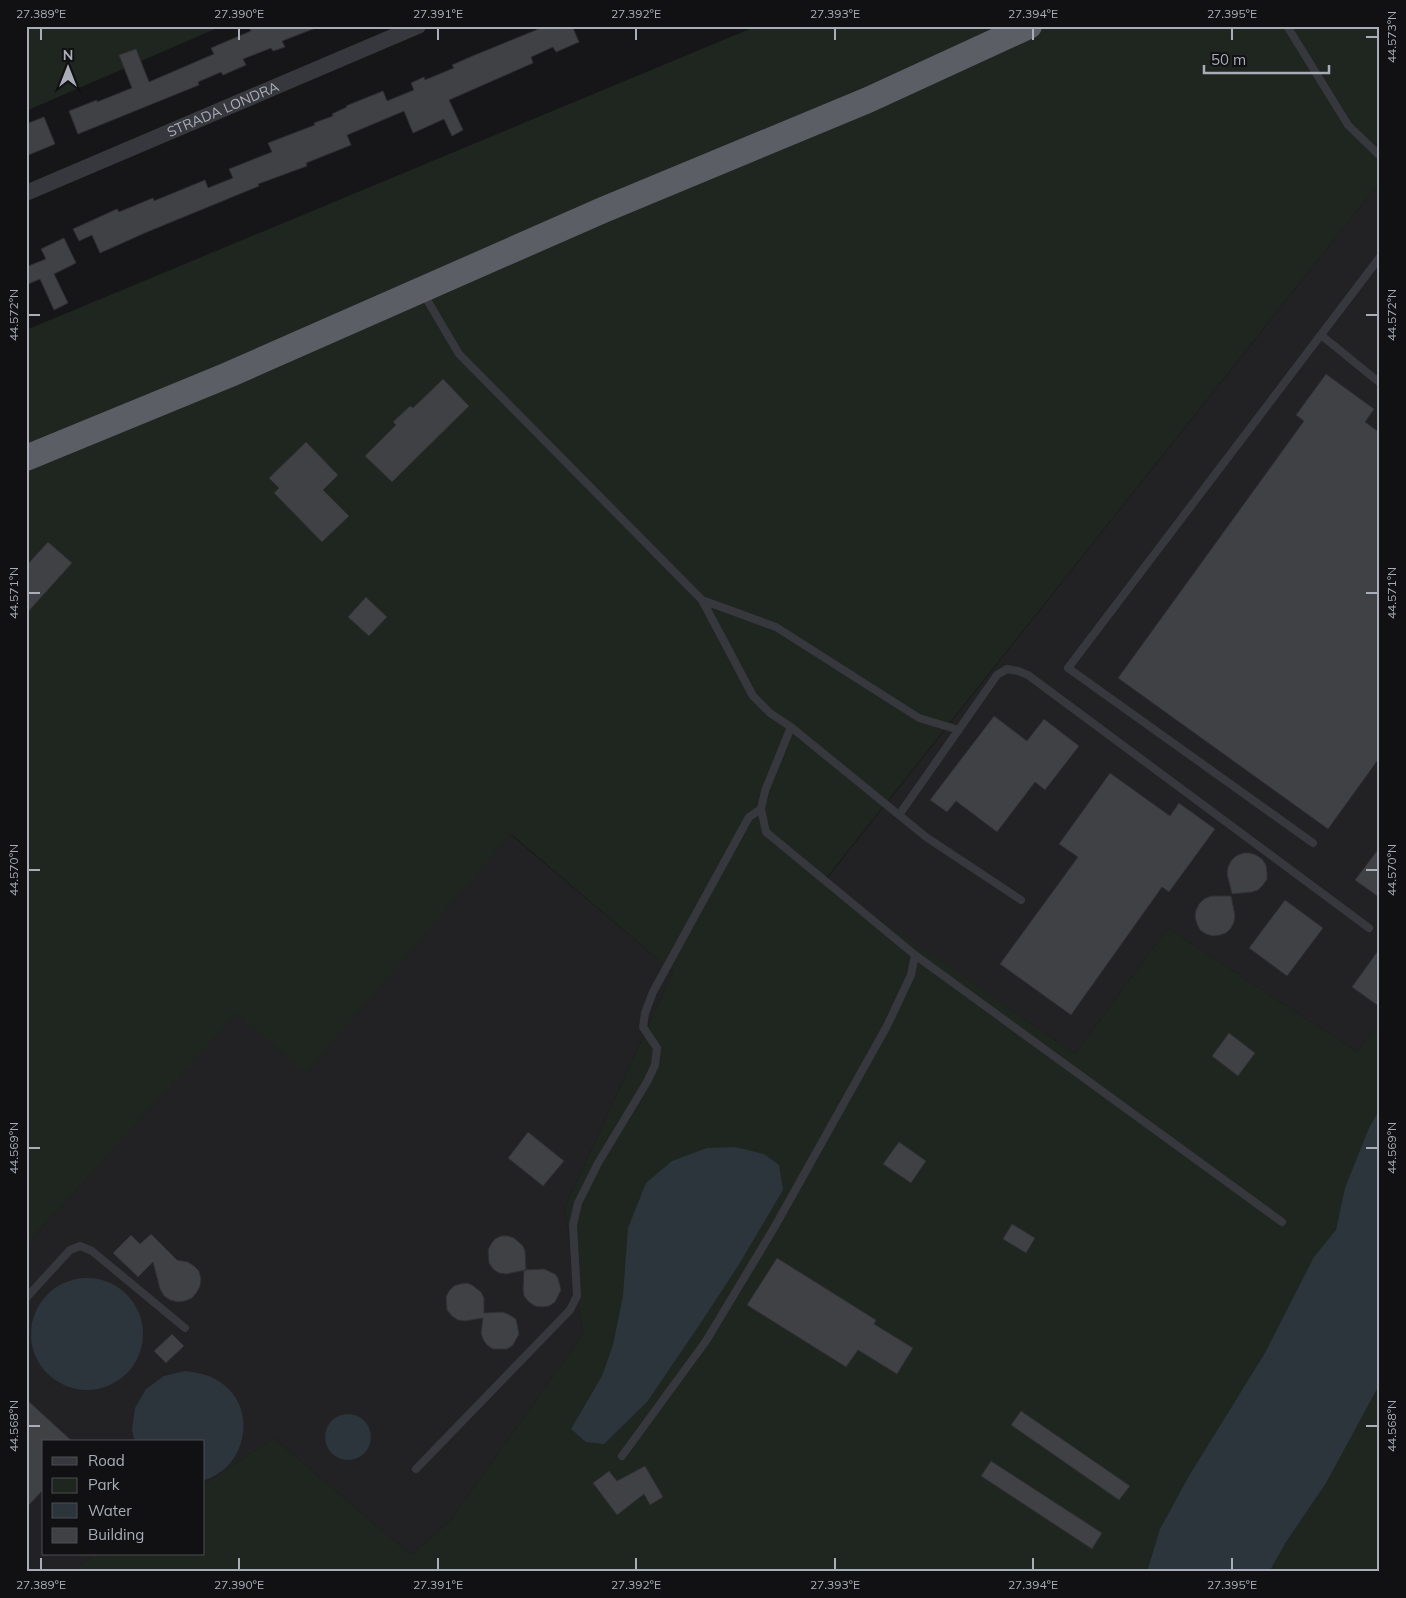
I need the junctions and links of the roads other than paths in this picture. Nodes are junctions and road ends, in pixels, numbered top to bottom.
1 (418, 26) edge
2 (1029, 26) edge
3 (1287, 26) edge
4 (1380, 156) edge
5 (26, 192) edge
6 (1380, 257) edge
7 (420, 290) junction
8 (1320, 335) junction
9 (1380, 383) edge
10 (26, 458) edge
11 (702, 600) junction
12 (791, 726) junction
13 (959, 730) junction
14 (761, 809) junction
15 (900, 815) junction
16 (1313, 843) dead end
17 (1021, 900) dead end
18 (1369, 928) dead end
19 (915, 954) junction
20 (1282, 1222) dead end
21 (26, 1298) edge
22 (185, 1328) dead end
23 (622, 1456) dead end
24 (416, 1469) dead end

1 - 5 street, STRADA LONDRA
2 - 7 highway
3 - 4 lane
6 - 8 lane
7 - 10 highway
7 - 11 lane
8 - 9 lane
8 - 16 lane
11 - 12 lane
11 - 13 lane
12 - 14 lane
12 - 15 lane
13 - 15 lane
13 - 18 lane
14 - 19 lane
14 - 24 lane
15 - 17 lane
19 - 20 lane
19 - 23 lane
21 - 22 lane

